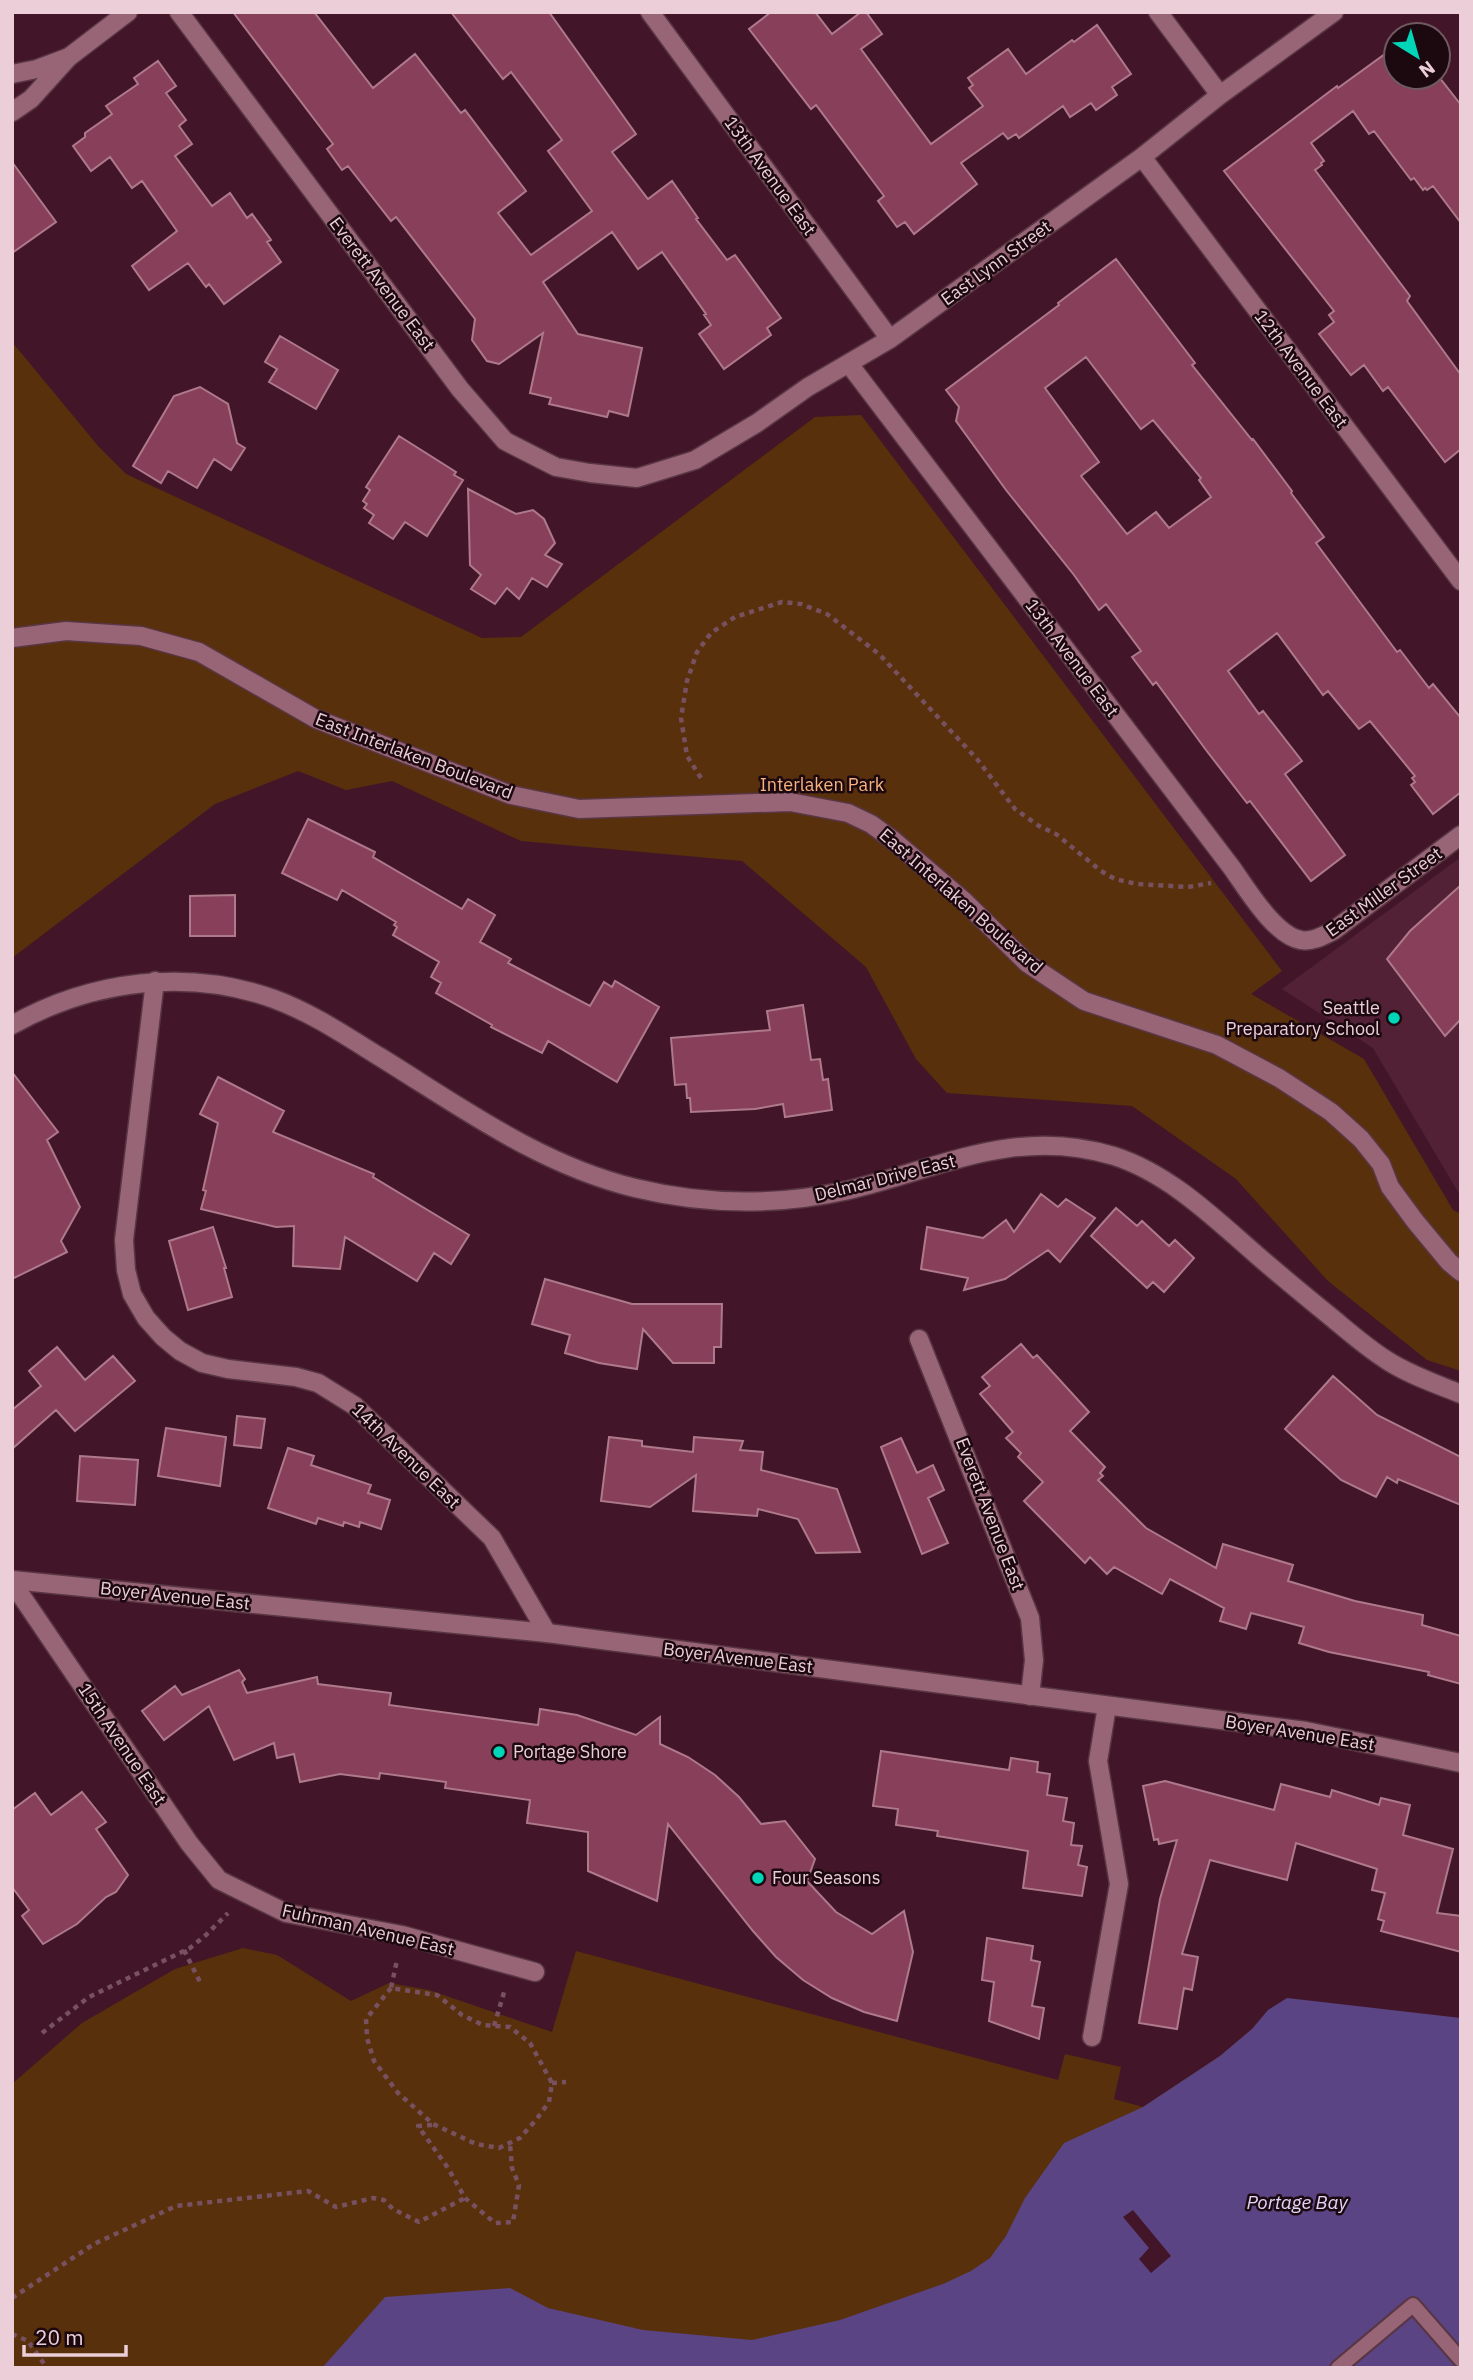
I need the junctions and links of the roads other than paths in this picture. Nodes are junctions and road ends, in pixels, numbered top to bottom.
1 (128, 12) edge
2 (179, 12) edge
3 (650, 12) edge
4 (1158, 12) edge
5 (1334, 12) edge
6 (69, 57) junction
7 (12, 74) edge
8 (1220, 95) junction
9 (12, 112) edge
10 (1142, 157) junction
11 (890, 339) junction
12 (849, 364) junction
13 (638, 478) joint
14 (1461, 581) edge
15 (12, 638) edge
16 (1461, 835) edge
17 (1303, 941) joint
18 (155, 981) junction
19 (12, 1025) edge
20 (1461, 1272) edge
21 (919, 1339) dead end
22 (1461, 1394) edge
23 (12, 1581) edge
24 (547, 1633) junction
25 (1030, 1696) junction
26 (1107, 1706) junction
27 (1461, 1763) edge
28 (245, 1892) joint
29 (535, 1972) dead end
30 (1092, 2037) dead end
31 (1461, 2360) edge
32 (1338, 2368) edge

1 - 6 street
2 - 13 street, Everett Avenue East
3 - 11 street, 13th Avenue East
4 - 8 street
5 - 8 street, East Lynn Street
6 - 7 street
6 - 9 street
8 - 10 street, East Lynn Street
10 - 11 street, East Lynn Street
10 - 14 street, 12th Avenue East
11 - 12 street, East Lynn Street
12 - 13 street, East Lynn Street
12 - 17 street, 13th Avenue East
15 - 20 street, East Interlaken Boulevard
16 - 17 street, East Miller Street
18 - 19 street
18 - 22 street, Delmar Drive East
18 - 24 street, 14th Avenue East
21 - 25 street, Everett Avenue East
23 - 24 street, Boyer Avenue East
23 - 28 street, 15th Avenue East
24 - 25 street, Boyer Avenue East
25 - 26 street, Boyer Avenue East
26 - 27 street, Boyer Avenue East
26 - 30 street
28 - 29 street, Fuhrman Avenue East
31 - 32 lane

